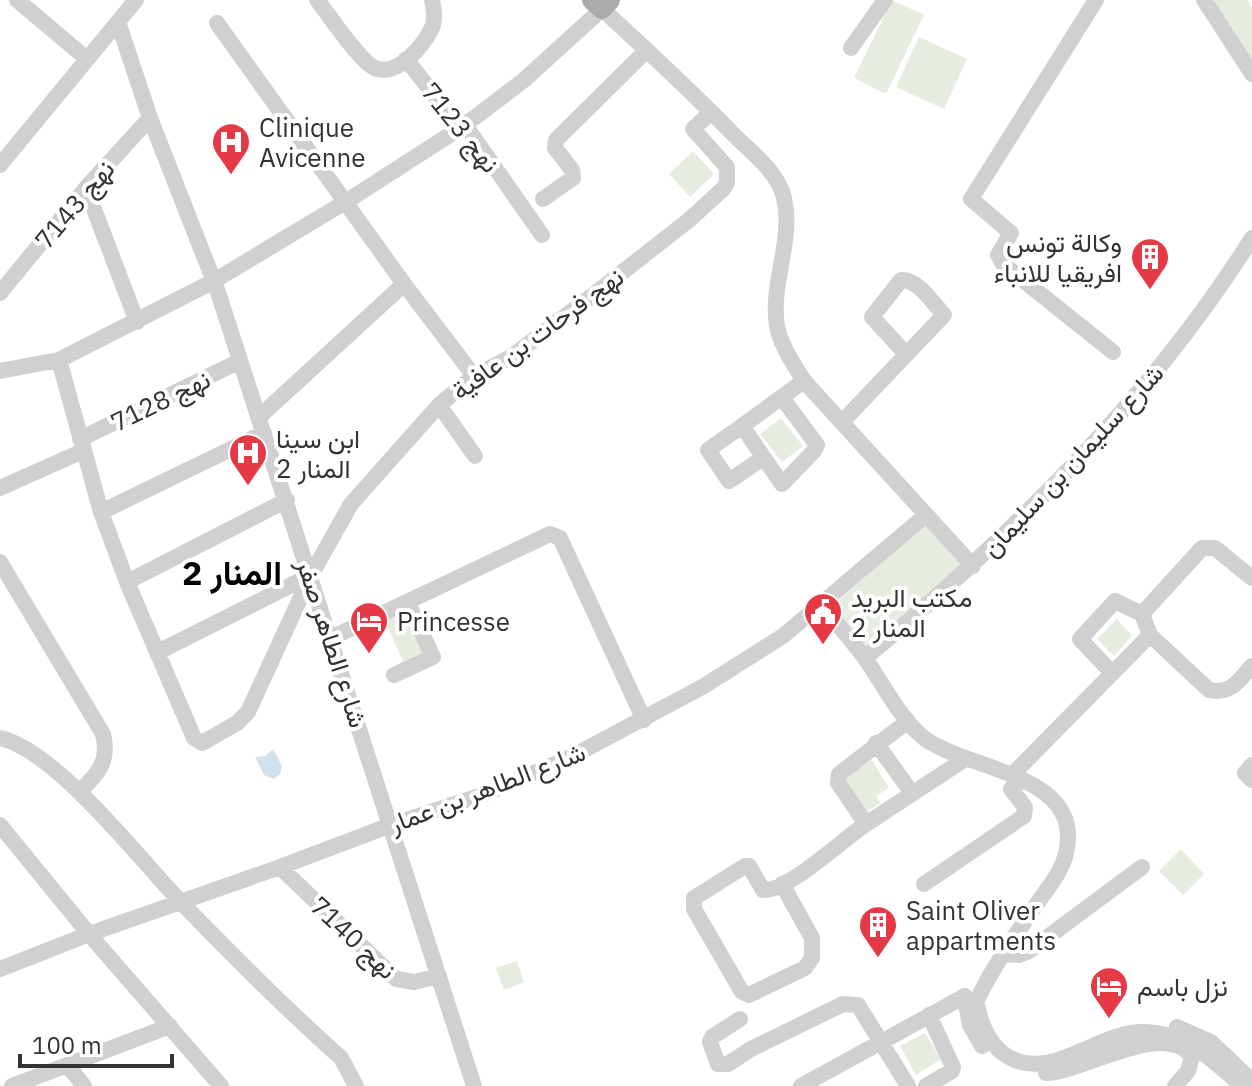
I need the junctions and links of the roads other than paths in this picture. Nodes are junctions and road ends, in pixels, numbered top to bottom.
1 (17, 0) edge
2 (136, 0) edge
3 (317, 0) edge
4 (432, 0) edge
5 (885, 0) edge
6 (1096, 0) edge
7 (1204, 0) edge
8 (601, 3) edge
9 (118, 22) junction
10 (217, 23) dead end
11 (851, 48) dead end
12 (647, 50) junction
13 (87, 59) junction
14 (406, 59) junction
15 (1252, 74) edge
16 (711, 112) junction
17 (150, 118) junction
18 (465, 125) junction
19 (0, 165) edge
20 (86, 188) junction
21 (543, 199) dead end
22 (347, 201) junction
23 (542, 235) dead end
24 (1252, 238) edge
25 (214, 281) junction
26 (404, 284) junction
27 (0, 293) edge
28 (137, 322) junction
29 (1113, 352) dead end
30 (906, 354) junction
31 (59, 360) junction
32 (240, 361) junction
33 (0, 371) edge
34 (474, 376) junction
35 (804, 381) junction
36 (783, 399) junction
37 (439, 405) junction
38 (842, 422) junction
39 (262, 425) junction
40 (742, 426) junction
41 (82, 445) junction
42 (475, 456) dead end
43 (763, 458) junction
44 (0, 488) edge
45 (287, 500) junction
46 (101, 512) junction
47 (926, 515) junction
48 (973, 566) junction
49 (3, 573) edge
50 (311, 575) junction
51 (1252, 578) edge
52 (127, 582) junction
53 (408, 603) junction
54 (820, 604) junction
55 (1142, 614) junction
56 (1150, 635) junction
57 (331, 638) junction
58 (158, 652) junction
59 (865, 658) junction
60 (1252, 666) edge
61 (1112, 673) junction
62 (394, 675) dead end
63 (644, 720) junction
64 (908, 721) junction
65 (0, 738) edge
66 (876, 743) junction
67 (965, 759) junction
68 (1252, 765) edge
69 (1017, 777) junction
70 (1252, 780) edge
71 (79, 792) junction
72 (912, 793) junction
73 (866, 824) junction
74 (0, 825) edge
75 (391, 825) junction
76 (280, 867) junction
77 (1142, 867) dead end
78 (782, 884) junction
79 (924, 884) dead end
80 (181, 902) junction
81 (89, 934) junction
82 (1003, 954) junction
83 (0, 969) edge
84 (439, 976) junction
85 (971, 1000) junction
86 (929, 1015) junction
87 (740, 1019) dead end
88 (170, 1026) junction
89 (1158, 1035) junction
90 (882, 1043) junction
91 (1078, 1052) junction
92 (68, 1066) junction
93 (1046, 1073) junction
94 (1252, 1081) edge
95 (809, 1084) edge
96 (12, 1086) edge
97 (84, 1086) edge
98 (221, 1086) edge
99 (356, 1086) edge
100 (474, 1086) edge
101 (908, 1086) edge
102 (926, 1086) edge
103 (1175, 1086) edge
104 (1242, 1086) edge

1 - 13 street
2 - 9 street
3 - 14 street
4 - 14 street
5 - 11 street
6 - 29 street
7 - 15 street
8 - 12 street
8 - 18 street
9 - 13 street
9 - 17 street, شارع الطاهر صفر
10 - 22 street
12 - 16 street
12 - 21 street
13 - 19 street
14 - 18 street, نهج 7123
16 - 34 street, نهج فرحات بن عافية
16 - 35 street
17 - 20 street, نهج 7143
17 - 25 street, شارع الطاهر صفر
18 - 22 street
18 - 23 street, نهج 7123
20 - 27 street, نهج 7143
20 - 28 street
22 - 25 street
22 - 26 street
24 - 48 street, شارع سليمان بن سليمان
25 - 28 street
25 - 32 street, شارع الطاهر صفر
26 - 34 street
26 - 39 street
28 - 31 street
30 - 30 street
30 - 38 street
31 - 33 street
31 - 41 street
32 - 39 street, شارع الطاهر صفر
32 - 41 street, نهج 7128
34 - 37 street, نهج فرحات بن عافية
35 - 36 street
35 - 38 street
36 - 40 street
36 - 43 street
37 - 42 street
37 - 50 street, نهج فرحات بن عافية
38 - 47 street
39 - 45 street, شارع الطاهر صفر
39 - 46 street
40 - 43 street
40 - 43 street
41 - 44 street, نهج 7128
41 - 46 street
45 - 50 street, شارع الطاهر صفر
45 - 52 street
46 - 52 street
47 - 48 street
47 - 54 street, شارع الطاهر بن عمار
48 - 59 street, شارع سليمان بن سليمان
49 - 71 street
50 - 57 street, شارع الطاهر صفر
50 - 58 street
50 - 58 street, نهج فرحات بن عافية
51 - 55 street
52 - 58 street
53 - 57 street
53 - 62 street
53 - 63 street
54 - 59 street
54 - 63 street, شارع الطاهر بن عمار
55 - 56 street
55 - 61 street
56 - 60 street
56 - 61 street
57 - 75 street, شارع الطاهر صفر
59 - 64 street
61 - 69 street
63 - 75 street, شارع الطاهر بن عمار
64 - 66 street
64 - 67 street
65 - 71 street
66 - 72 street
66 - 73 street
67 - 69 street
67 - 72 street
68 - 70 street
69 - 79 street
69 - 82 street
71 - 80 street
72 - 73 street
73 - 78 street
74 - 81 street
75 - 76 street, شارع الطاهر بن عمار
75 - 84 street, شارع الطاهر صفر
76 - 80 street, شارع الطاهر بن عمار
76 - 84 street, نهج 7140
77 - 82 street
78 - 78 street
80 - 81 street, شارع الطاهر بن عمار
80 - 99 street
81 - 83 street, شارع الطاهر بن عمار
81 - 88 street
82 - 85 street
84 - 100 street, شارع الطاهر صفر
85 - 86 street
85 - 91 street
85 - 93 street
86 - 90 street
86 - 102 street
87 - 90 street
88 - 92 street
88 - 98 street
89 - 91 street
89 - 93 street
89 - 104 street
90 - 95 street
90 - 101 street
91 - 94 street
92 - 96 street
92 - 97 street
93 - 103 street

